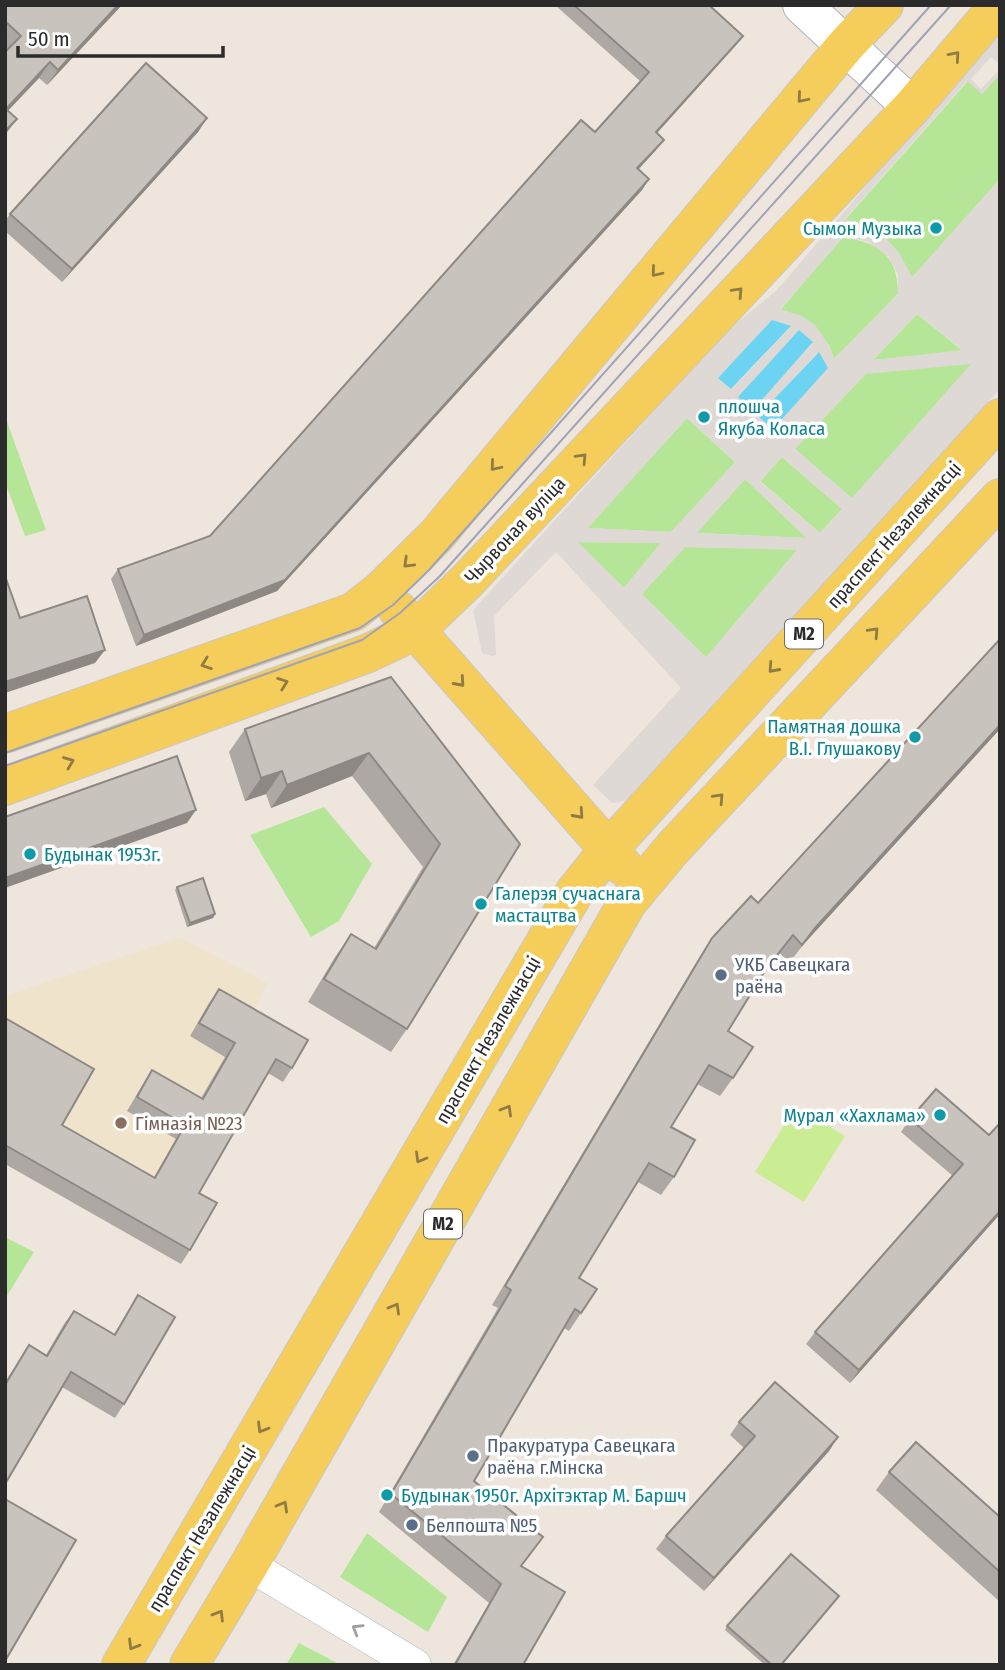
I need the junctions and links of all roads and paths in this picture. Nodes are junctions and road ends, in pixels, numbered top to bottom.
1 (802, 5) edge
2 (884, 5) edge
3 (999, 5) edge
4 (846, 46) junction
5 (912, 107) junction
6 (1000, 418) edge
7 (1000, 498) edge
8 (380, 590) junction
9 (415, 631) junction
10 (5, 734) edge
11 (5, 786) edge
12 (609, 849) junction
13 (641, 886) junction
14 (249, 1565) junction
15 (121, 1665) edge
16 (189, 1665) edge
17 (415, 1665) edge

1 - 4 main road
2 - 4 main road
5 -> 3 main road, Чырвоная вуліца
4 - 5 main road
4 -> 8 main road
9 -> 5 main road, Чырвоная вуліца
6 -> 12 main road, праспект Незалежнасці / М2
13 -> 7 main road, М2
8 - 9 main road
8 -> 10 main road
11 -> 9 main road, Чырвоная вуліца
9 -> 12 main road
12 - 13 main road
12 -> 15 main road, праспект Незалежнасці / М2
14 -> 13 main road, М2
16 -> 14 main road, М2
17 -> 14 street

